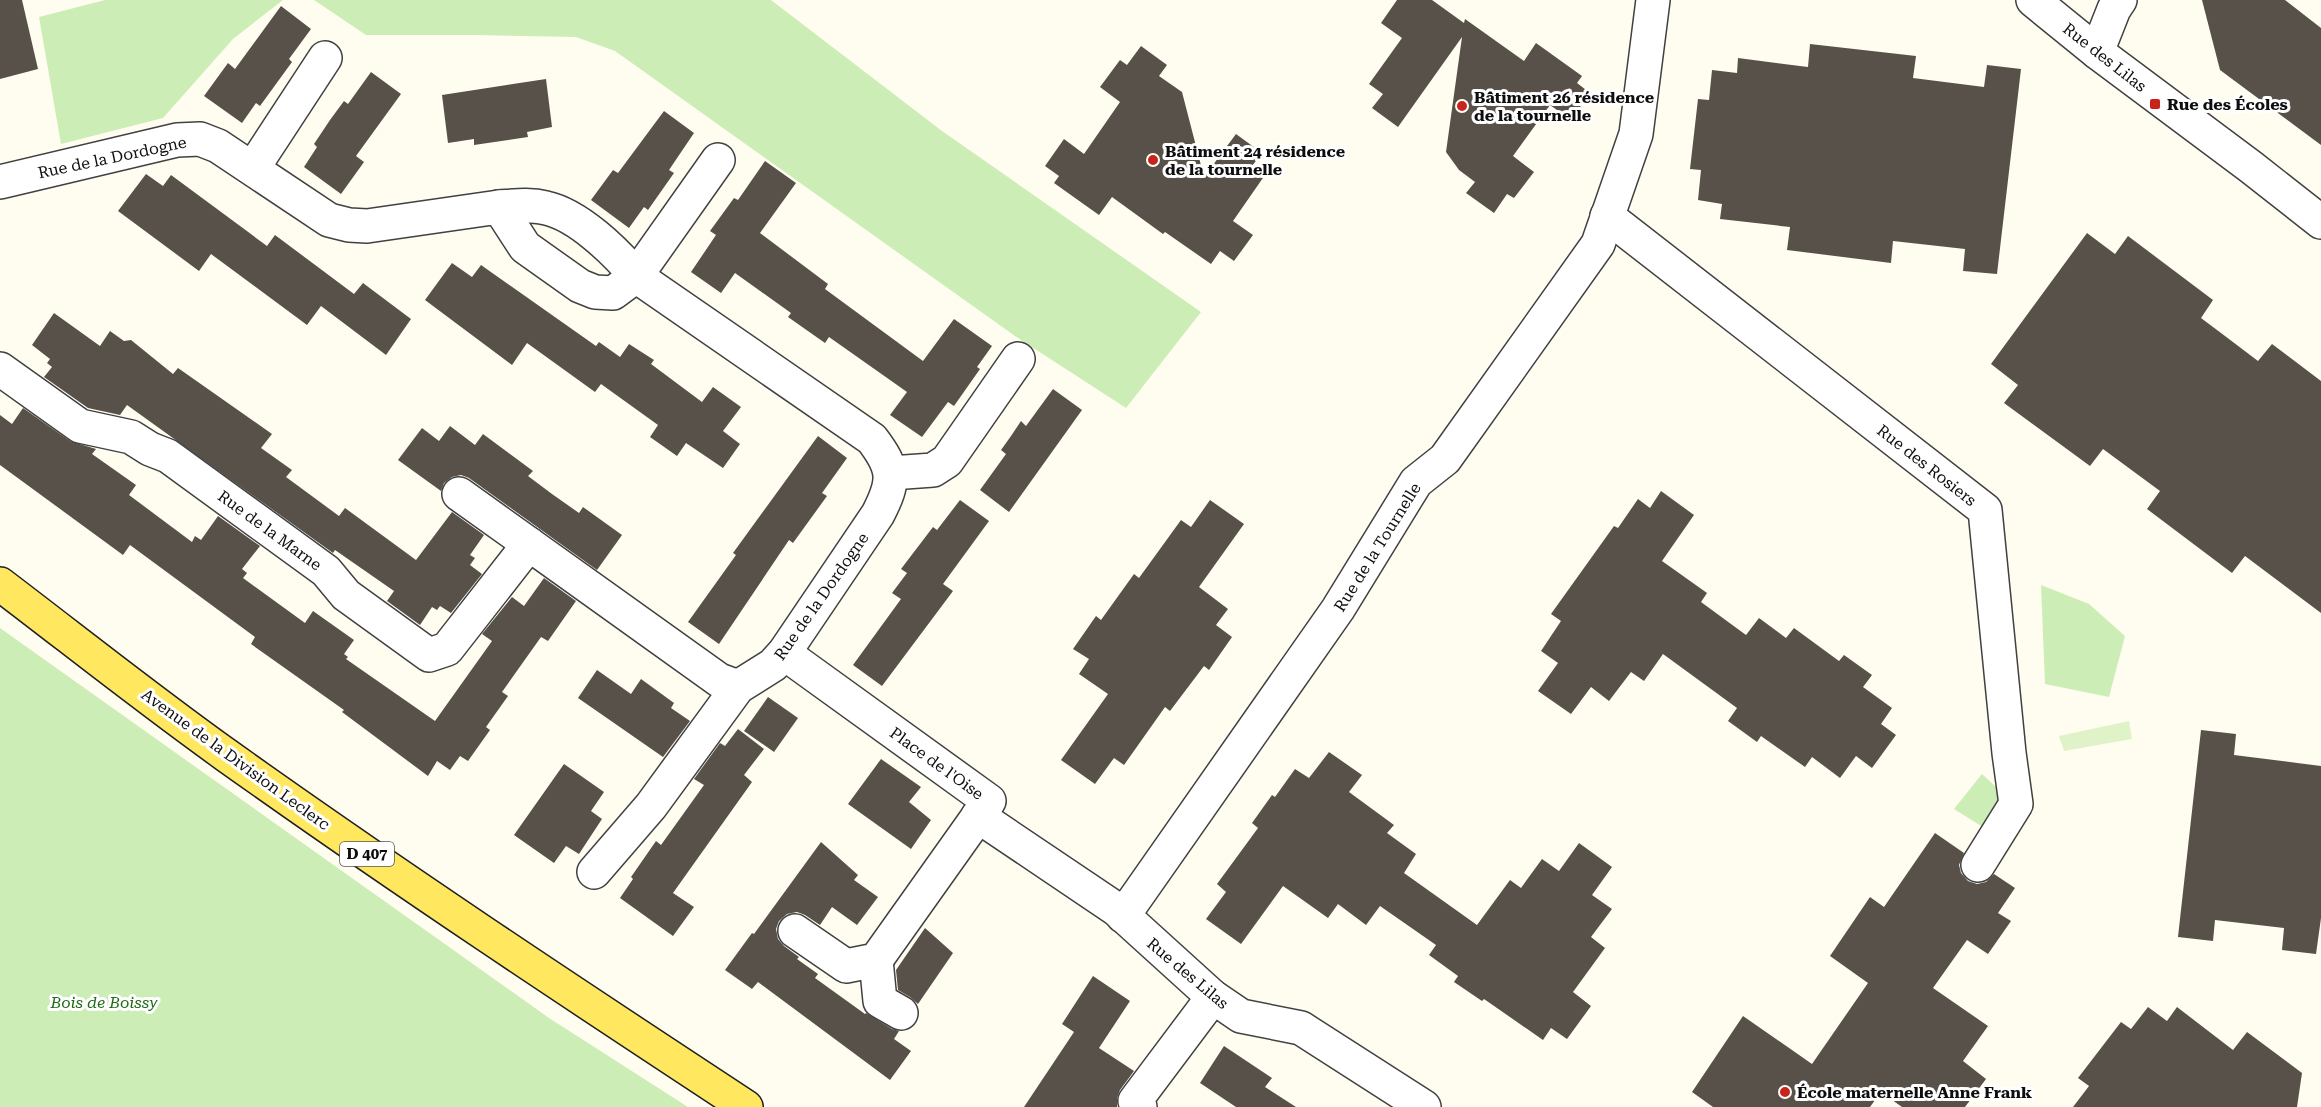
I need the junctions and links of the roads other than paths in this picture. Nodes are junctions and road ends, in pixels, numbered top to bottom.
1 (1653, 0) edge
2 (2033, 0) edge
3 (2120, 0) edge
4 (2097, 52) junction
5 (325, 58) dead end
6 (718, 160) dead end
7 (253, 168) junction
8 (0, 182) edge
9 (499, 207) junction
10 (1607, 216) junction
11 (2321, 222) edge
12 (636, 276) junction
13 (1018, 360) dead end
14 (0, 369) edge
15 (891, 473) junction
16 (459, 494) dead end
17 (529, 544) junction
18 (0, 584) edge
19 (784, 653) junction
20 (738, 687) junction
21 (978, 816) junction
22 (1978, 865) dead end
23 (594, 872) dead end
24 (1119, 913) junction
25 (795, 931) dead end
26 (876, 960) junction
27 (1213, 998) junction
28 (901, 1013) dead end
29 (746, 1107) edge
30 (1140, 1107) edge
31 (1424, 1107) edge

1 - 10 street, Rue de la Tournelle
2 - 4 street, Rue des Lilas
3 - 4 street
4 - 11 street, Rue des Lilas
5 - 7 street
6 - 12 street
7 - 8 street, Rue de la Dordogne
7 - 9 street, Rue de la Dordogne
9 - 12 street, Rue de la Dordogne
9 - 12 street
10 - 22 street, Rue des Rosiers
10 - 24 street, Rue de la Tournelle
12 - 15 street, Rue de la Dordogne
13 - 15 street
14 - 17 street, Rue de la Marne
15 - 19 street, Rue de la Dordogne
16 - 17 street
17 - 20 street
18 - 29 main road, Avenue de la Division Leclerc / D 407
19 - 20 street, Rue de la Dordogne
19 - 21 street, Place de l'Oise
20 - 23 street, Rue de la Dordogne
21 - 24 street, Rue des Lilas
21 - 26 street, Place de l'Oise
24 - 27 street, Rue des Lilas
25 - 26 street
26 - 28 street
27 - 30 street
27 - 31 street, Rue des Lilas

